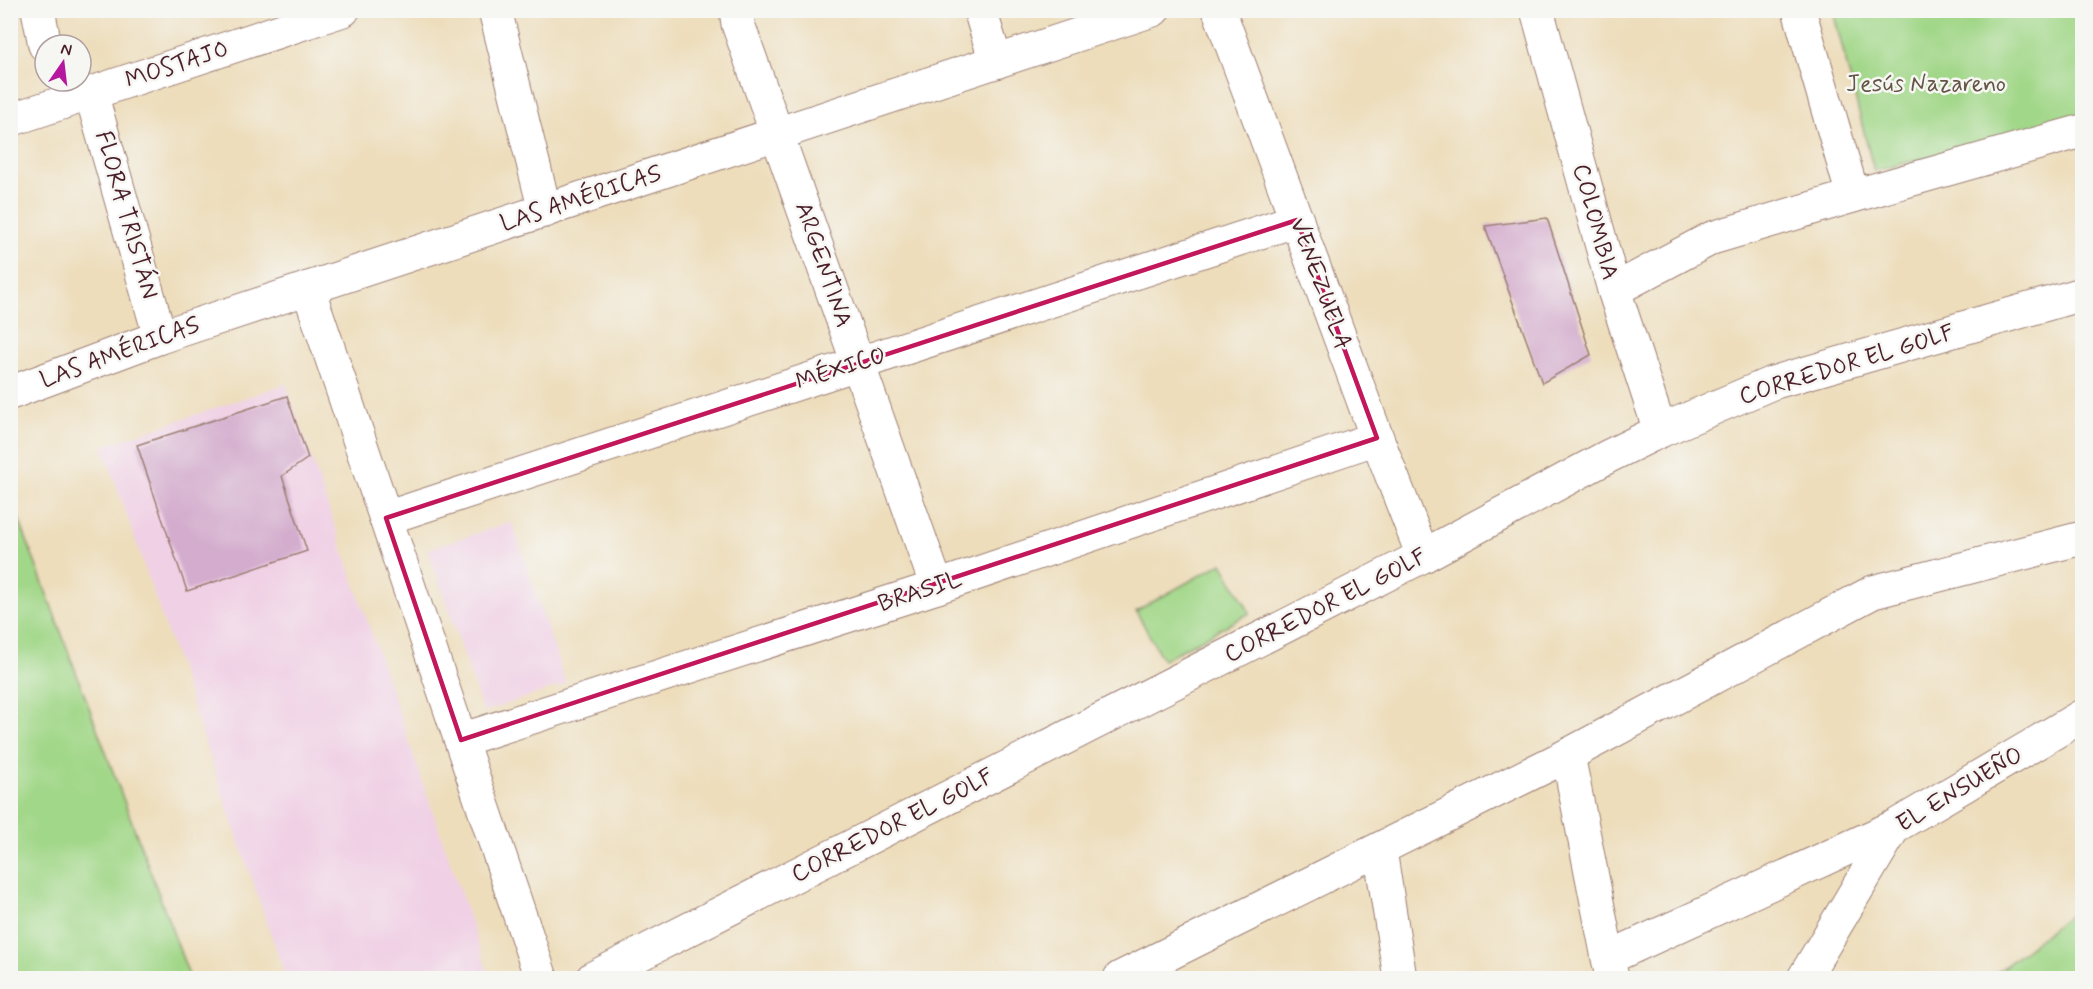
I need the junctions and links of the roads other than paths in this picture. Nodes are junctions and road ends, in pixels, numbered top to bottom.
1 (38, 10) edge
2 (343, 10) edge
3 (495, 10) edge
4 (736, 10) edge
5 (980, 10) edge
6 (1153, 10) edge
7 (1219, 10) edge
8 (1537, 10) edge
9 (1799, 10) edge
10 (280, 20) edge
11 (43, 33) edge
12 (996, 62) junction
13 (93, 92) edge
14 (54, 93) edge
15 (91, 93) edge
16 (10, 120) edge
17 (2082, 131) edge
18 (777, 135) junction
19 (1853, 196) junction
20 (545, 211) junction
21 (1297, 220) junction
22 (308, 288) junction
23 (1614, 290) junction
24 (2082, 294) edge
25 (160, 337) junction
26 (858, 364) junction
27 (10, 393) edge
28 (1660, 431) junction
29 (1377, 438) junction
30 (386, 518) junction
31 (2082, 538) edge
32 (1423, 556) junction
33 (937, 587) junction
34 (2082, 716) edge
35 (461, 740) junction
36 (1568, 755) junction
37 (1894, 827) junction
38 (1380, 850) junction
39 (1610, 968) edge
40 (541, 978) edge
41 (593, 978) edge
42 (1120, 978) edge
43 (1400, 978) edge
44 (1804, 978) edge

1 - 11 street
2 - 10 street, MOSTAJO
3 - 20 street
4 - 18 street, ARGENTINA
5 - 12 street
6 - 12 street, LAS AMÉRICAS
7 - 21 street, VENEZUELA
8 - 23 street, COLOMBIA
9 - 19 street
10 - 13 street, MOSTAJO
12 - 18 street, LAS AMÉRICAS
14 - 16 street, MOSTAJO
15 - 25 street, FLORA TRISTÁN
17 - 19 street
18 - 20 street, LAS AMÉRICAS
18 - 26 street, ARGENTINA
19 - 23 street
20 - 22 street, LAS AMÉRICAS
21 - 26 street, MÉXICO
21 - 29 street, VENEZUELA
22 - 25 street, LAS AMÉRICAS
22 - 30 street
23 - 28 street, COLOMBIA
24 - 28 street, CORREDOR EL GOLF
25 - 27 street, LAS AMÉRICAS
26 - 30 street, MÉXICO
26 - 33 street, ARGENTINA
28 - 32 street, CORREDOR EL GOLF
29 - 32 street, VENEZUELA
29 - 33 street, BRASIL
30 - 35 street
31 - 36 street
32 - 41 street, CORREDOR EL GOLF
33 - 35 street, BRASIL
34 - 37 street, EL ENSUEÑO
35 - 40 street
36 - 38 street
36 - 39 street
37 - 39 street
37 - 44 street, EL ENSUEÑO
38 - 42 street
38 - 43 street

